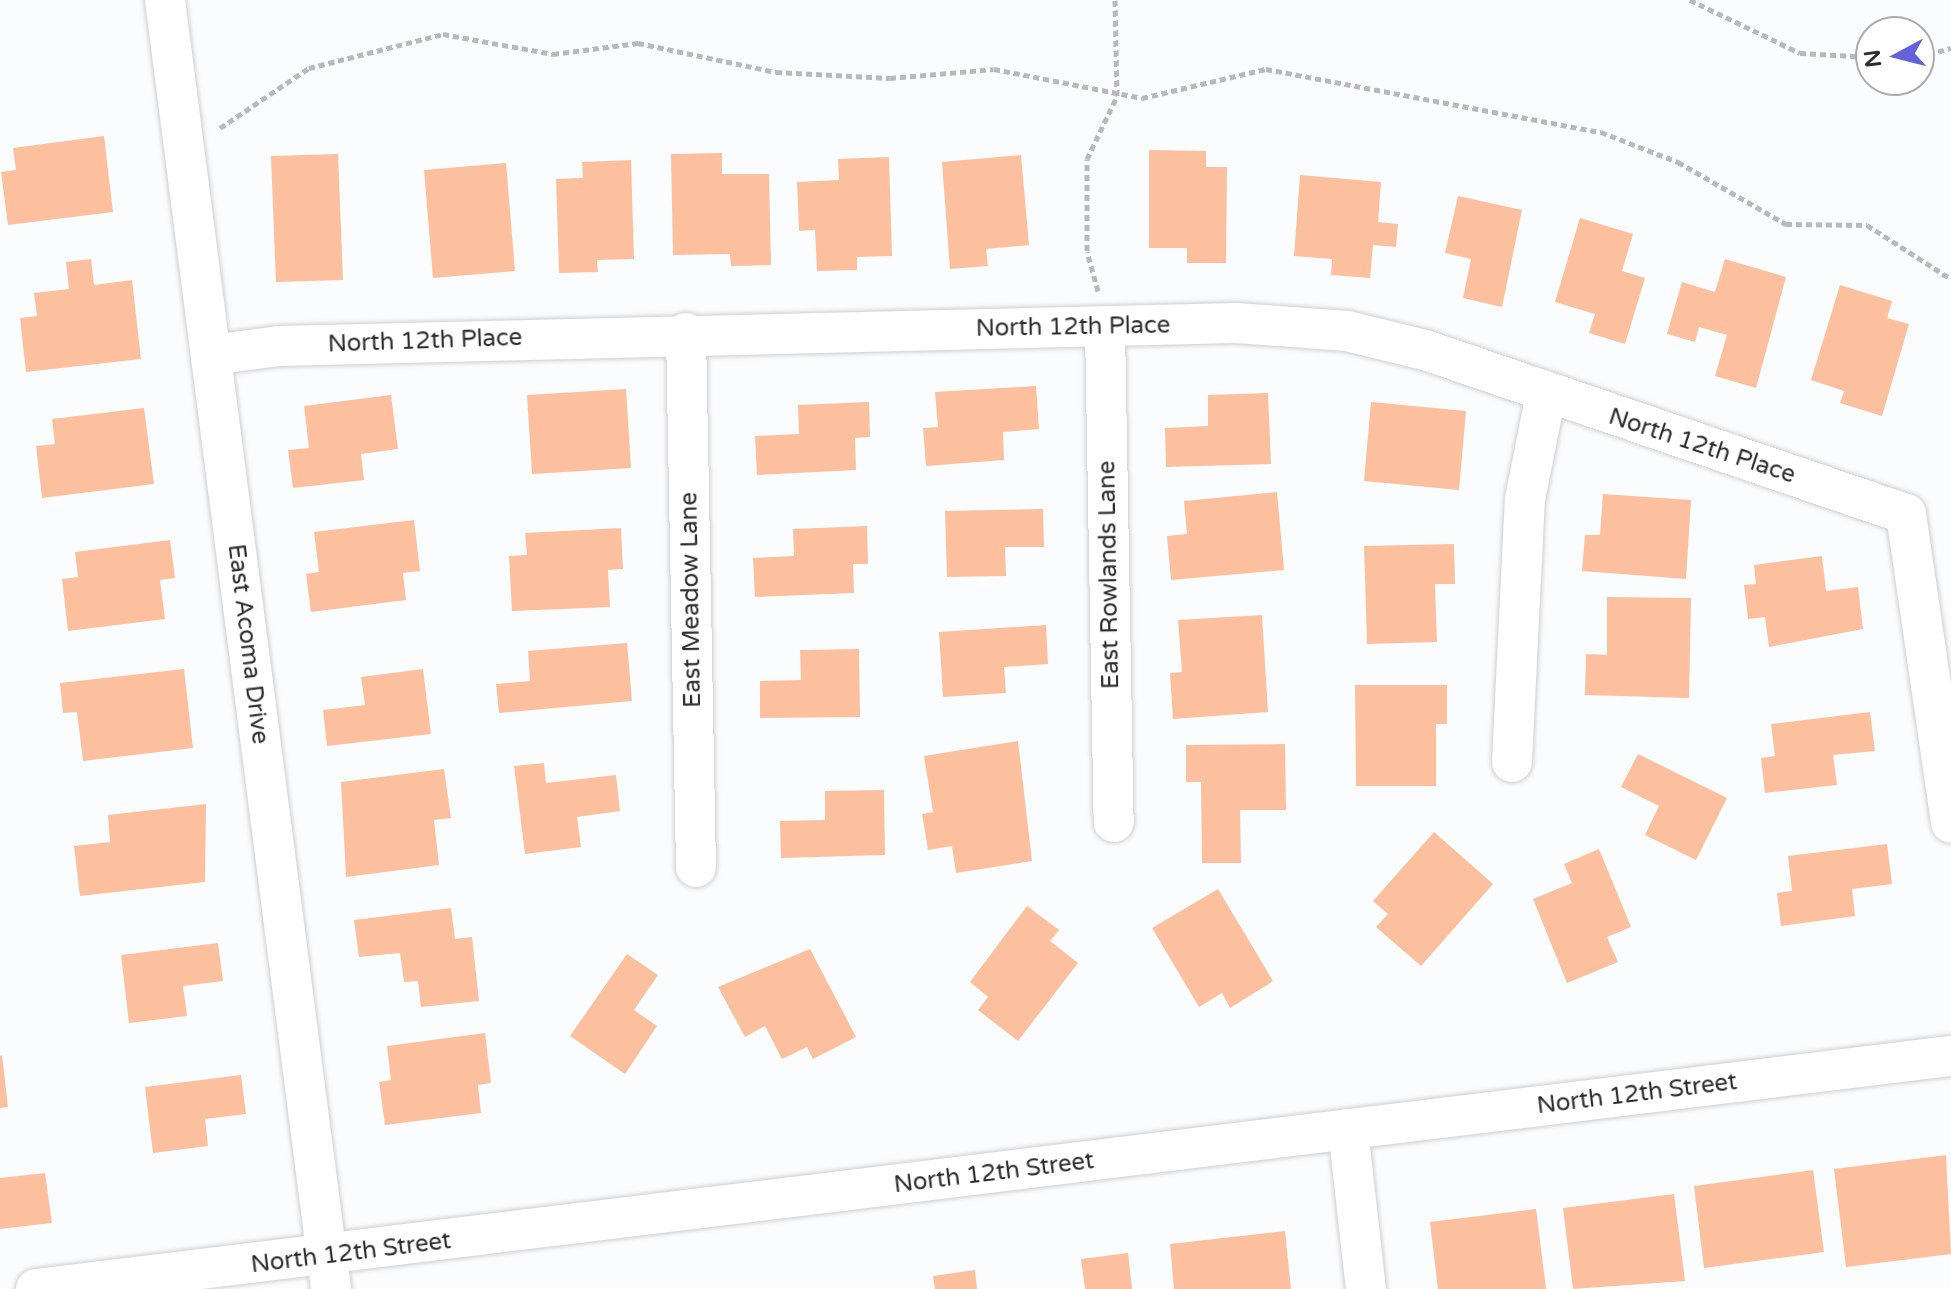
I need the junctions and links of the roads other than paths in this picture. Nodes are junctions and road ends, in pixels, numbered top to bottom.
1 (165, 0) edge
2 (1102, 311) junction
3 (686, 333) junction
4 (211, 355) junction
5 (1546, 394) junction
6 (1512, 762) dead end
7 (1114, 822) dead end
8 (1951, 823) edge
9 (696, 867) dead end
10 (1951, 1056) edge
11 (1348, 1129) junction
12 (328, 1273) edge
13 (36, 1289) edge
14 (1366, 1289) edge

1 - 4 street, East Acoma Drive
2 - 3 street, North 12th Place
2 - 5 street, North 12th Place
2 - 7 street, East Rowlands Lane
3 - 4 street, North 12th Place
3 - 9 street, East Meadow Lane
4 - 12 street, East Acoma Drive
5 - 6 street
5 - 8 street, North 12th Place
10 - 11 street, North 12th Street
11 - 12 street, North 12th Street
11 - 14 street
12 - 13 street, North 12th Street

